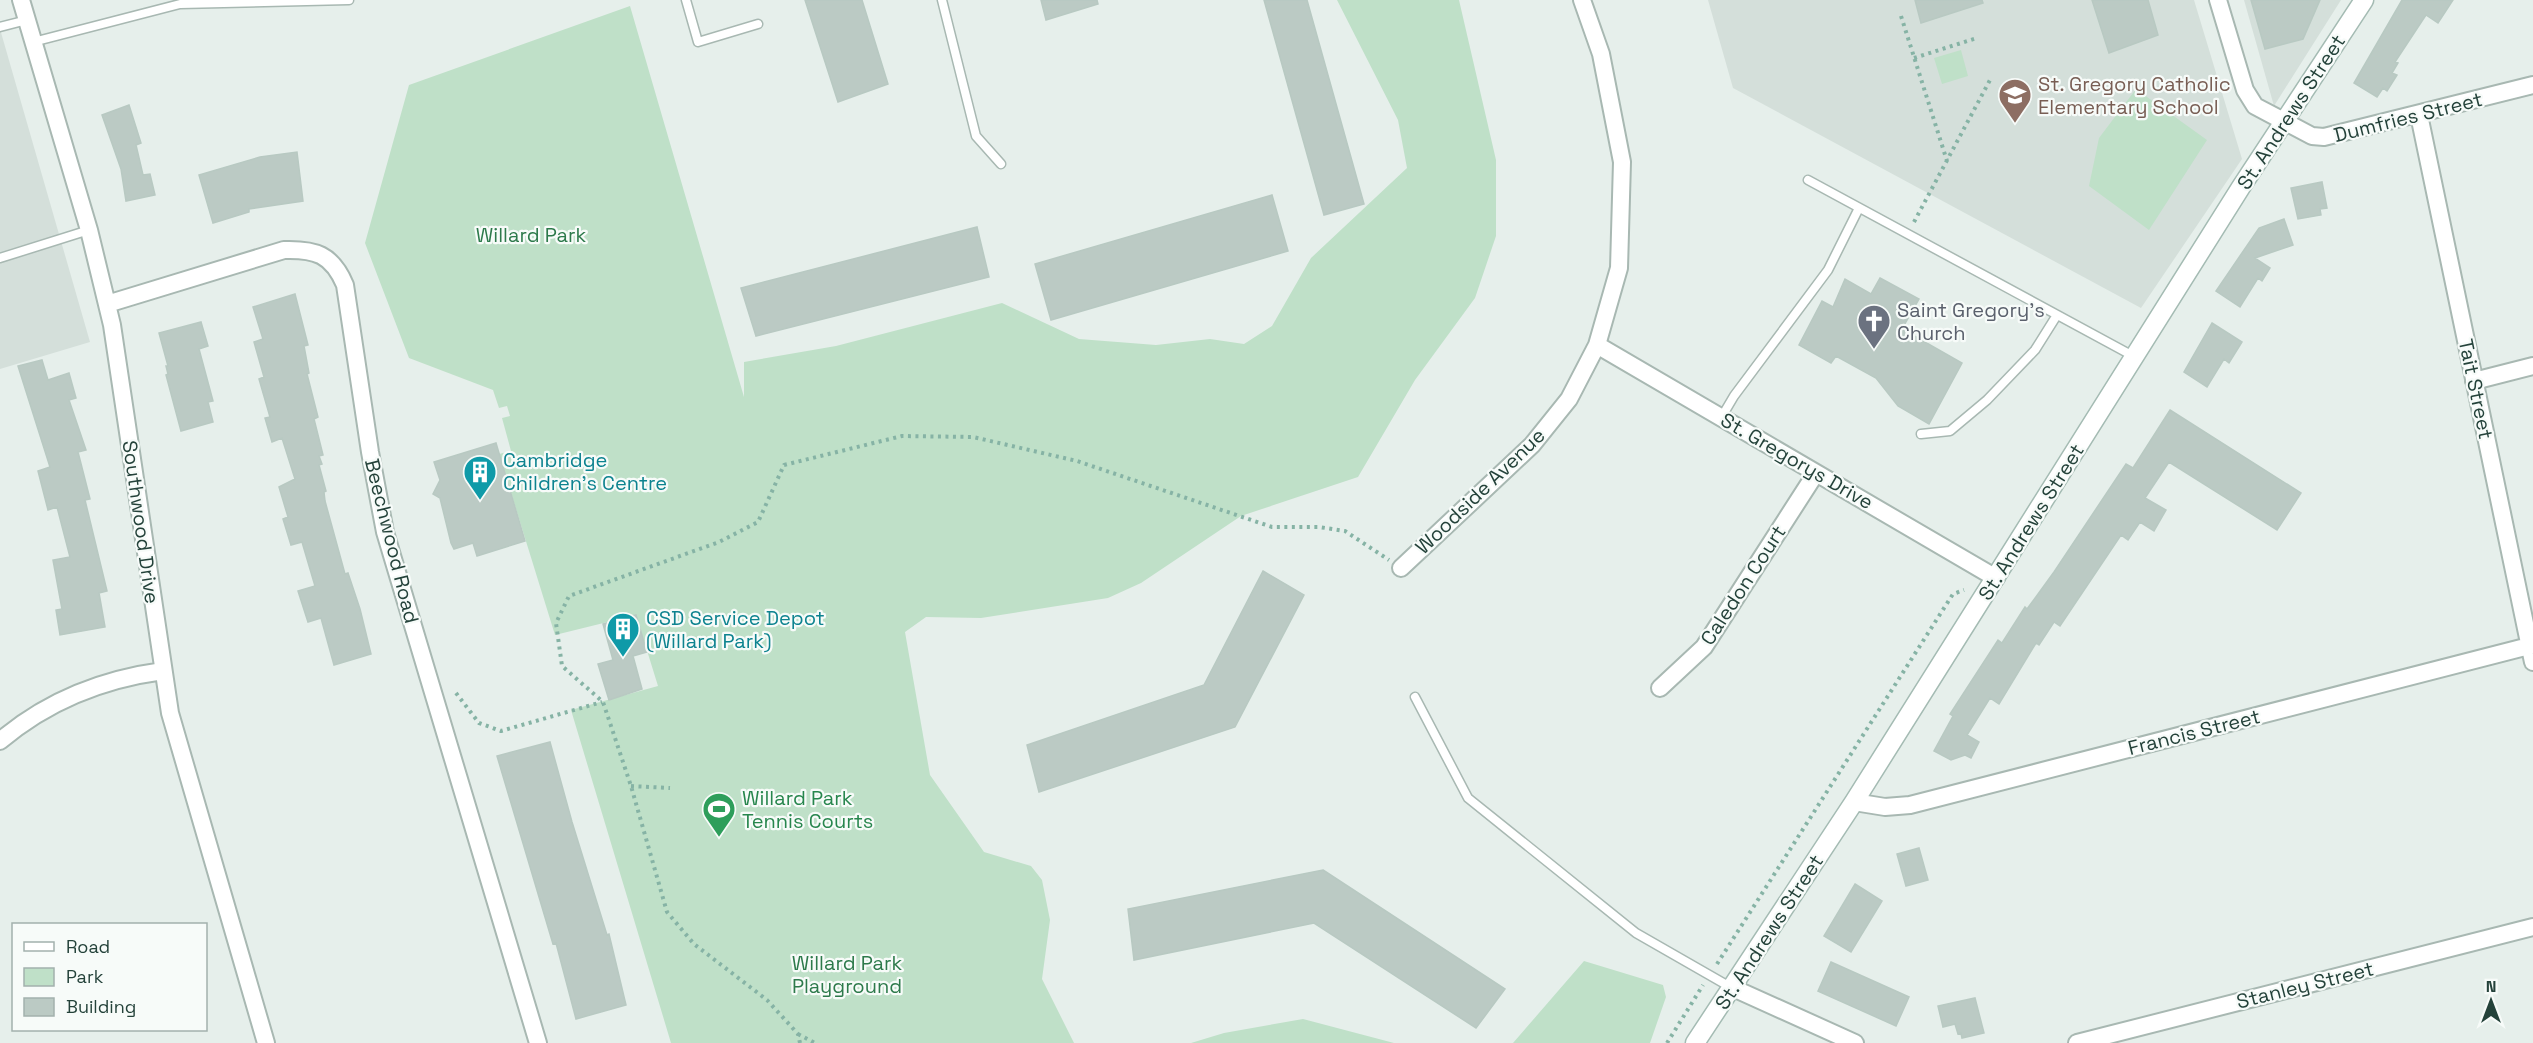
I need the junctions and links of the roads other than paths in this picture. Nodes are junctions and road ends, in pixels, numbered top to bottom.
1 (21, 0) edge
2 (349, 0) edge
3 (686, 0) edge
4 (942, 0) edge
5 (1582, 0) edge
6 (2218, 0) edge
7 (2364, 0) edge
8 (288, 1) edge
9 (27, 20) junction
10 (758, 24) dead end
11 (0, 27) edge
12 (33, 42) junction
13 (2533, 85) edge
14 (2419, 115) junction
15 (2284, 123) junction
16 (1001, 164) dead end
17 (1808, 180) dead end
18 (1859, 208) junction
19 (89, 230) junction
20 (0, 258) edge
21 (107, 304) junction
22 (2057, 315) junction
23 (1597, 345) junction
24 (2136, 358) junction
25 (2533, 366) edge
26 (2474, 381) junction
27 (1722, 418) junction
28 (1921, 434) dead end
29 (1816, 472) junction
30 (1401, 568) road end
31 (1996, 578) junction
32 (2532, 651) edge
33 (163, 671) junction
34 (1660, 688) dead end
35 (1415, 697) dead end
36 (0, 741) edge
37 (1854, 802) junction
38 (2533, 927) edge
39 (1732, 988) junction
40 (266, 1043) edge
41 (538, 1043) edge
42 (1695, 1043) edge
43 (1855, 1043) edge
44 (2077, 1043) edge

1 - 9 street, Southwood Drive
2 - 8 lane
3 - 10 lane
4 - 16 lane
5 - 23 street, Woodside Avenue
6 - 15 street, Dumfries Street
7 - 15 main road, St. Andrews Street
8 - 12 lane
9 - 11 lane
9 - 12 street, Southwood Drive
12 - 19 street, Southwood Drive
13 - 14 street, Dumfries Street
14 - 15 street, Dumfries Street
14 - 26 street, Tait Street
15 - 24 main road, St. Andrews Street
17 - 18 lane
18 - 22 lane
18 - 27 lane
19 - 20 lane
19 - 21 street, Southwood Drive
21 - 33 street, Southwood Drive
21 - 41 street, Beechwood Road
22 - 24 lane
22 - 28 lane
23 - 27 street, St. Gregorys Drive
23 - 30 street, Woodside Avenue
24 - 31 main road, St. Andrews Street
25 - 26 street
26 - 32 street, Tait Street
27 - 29 street, St. Gregorys Drive
29 - 31 street, St. Gregorys Drive
29 - 34 street, Caledon Court
31 - 37 main road, St. Andrews Street
32 - 37 street, Francis Street
33 - 36 street
33 - 40 street, Southwood Drive
35 - 39 lane
37 - 39 main road, St. Andrews Street
38 - 44 street, Stanley Street
39 - 42 main road, St. Andrews Street
39 - 43 street

